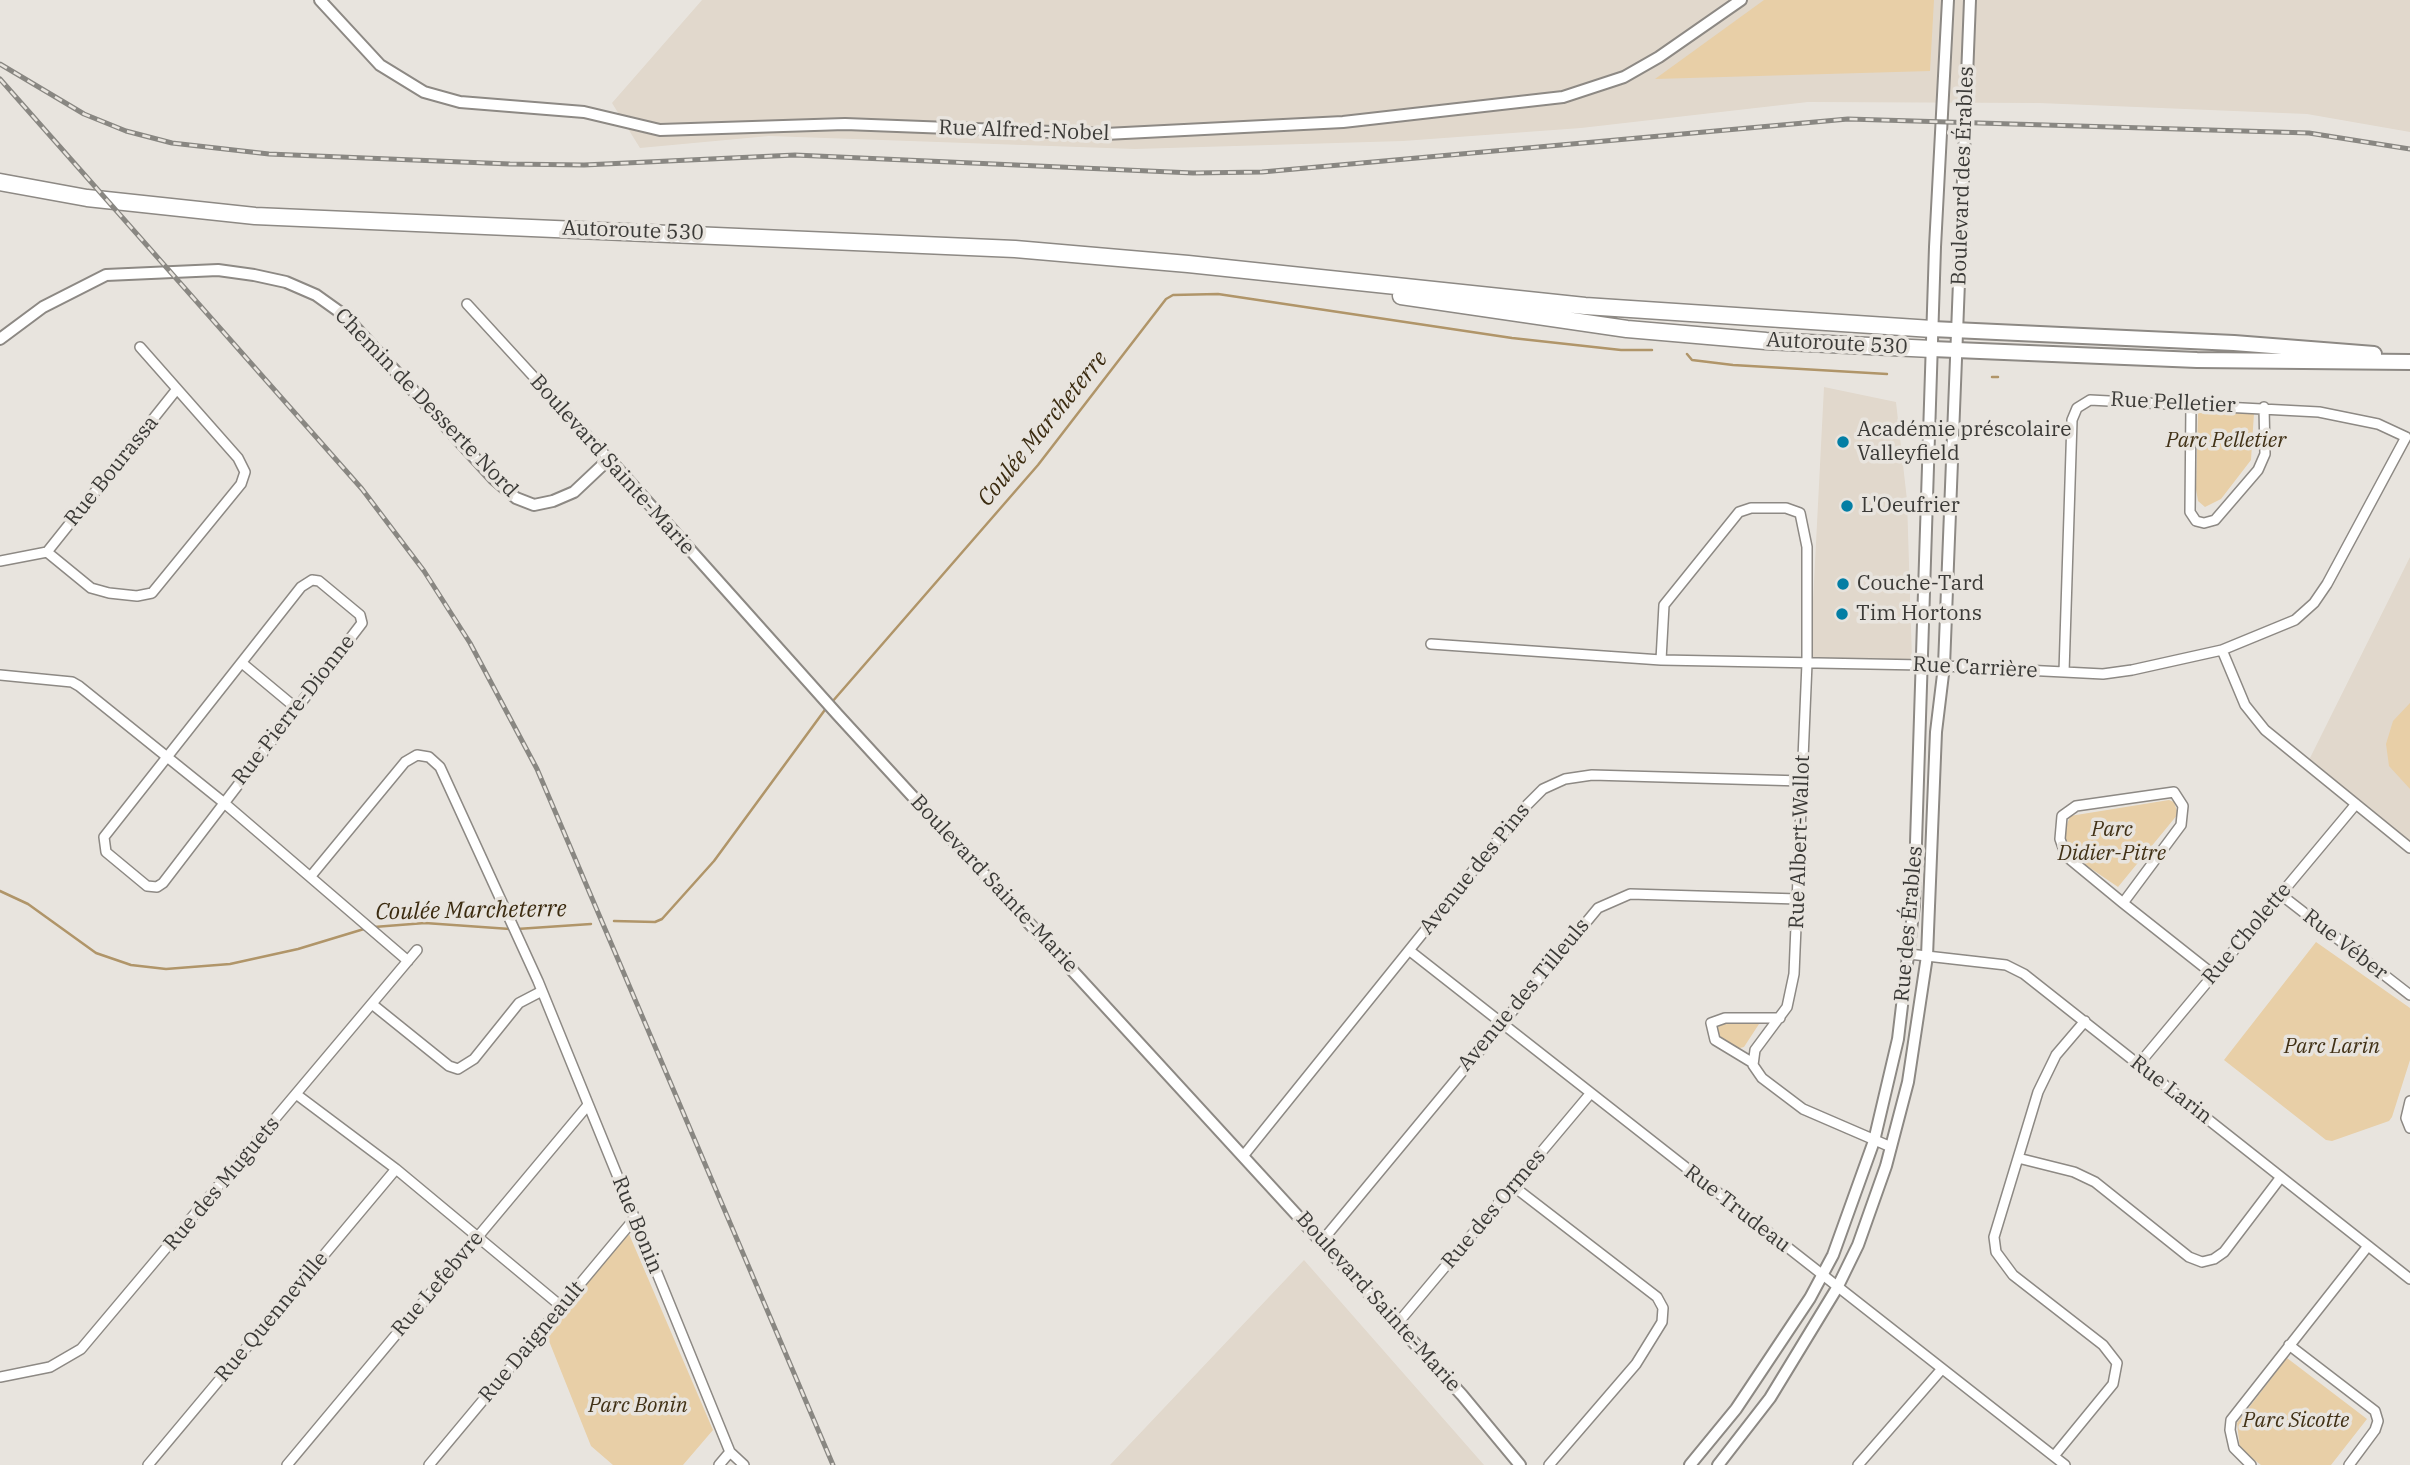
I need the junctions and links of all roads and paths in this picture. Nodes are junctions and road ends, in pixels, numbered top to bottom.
1 (320, 0) edge
2 (1741, 0) edge
3 (1948, 0) edge
4 (1970, 0) edge
5 (0, 182) edge
6 (1268, 272) junction
7 (467, 304) dead end
8 (1932, 329) junction
9 (1955, 330) junction
10 (0, 339) edge
11 (140, 347) dead end
12 (1932, 349) junction
13 (1954, 352) junction
14 (2410, 356) edge
15 (2410, 362) edge
16 (177, 389) junction
17 (2191, 404) junction
18 (2264, 407) junction
19 (2406, 437) joint
20 (609, 459) junction
21 (47, 552) junction
22 (0, 561) edge
23 (1432, 644) dead end
24 (2222, 650) junction
25 (1661, 660) junction
26 (242, 663) junction
27 (1807, 663) junction
28 (1922, 665) junction
29 (1944, 666) junction
30 (2064, 672) junction
31 (0, 675) edge
32 (296, 708) junction
33 (167, 757) junction
34 (1802, 781) junction
35 (223, 802) junction
36 (2356, 804) junction
37 (2410, 848) edge
38 (311, 876) junction
39 (2280, 894) junction
40 (1798, 900) junction
41 (2123, 903) junction
42 (417, 950) dead end
43 (1410, 951) junction
44 (1909, 954) junction
45 (1927, 956) junction
46 (408, 961) junction
47 (2214, 975) junction
48 (542, 991) junction
49 (2410, 995) edge
50 (372, 1004) junction
51 (1780, 1018) junction
52 (2085, 1021) junction
53 (1500, 1023) junction
54 (1753, 1063) junction
55 (2138, 1065) junction
56 (296, 1094) junction
57 (1590, 1094) junction
58 (2410, 1101) edge
59 (588, 1105) junction
60 (2410, 1128) edge
61 (1874, 1141) junction
62 (1891, 1147) junction
63 (1244, 1155) junction
64 (2018, 1157) junction
65 (396, 1169) junction
66 (2281, 1177) junction
67 (1513, 1186) junction
68 (635, 1218) junction
69 (477, 1237) junction
70 (1322, 1241) junction
71 (2368, 1246) junction
72 (1823, 1277) junction
73 (2410, 1279) edge
74 (1837, 1288) junction
75 (562, 1307) junction
76 (1397, 1324) junction
77 (2289, 1345) junction
78 (1941, 1370) junction
79 (0, 1377) edge
80 (730, 1452) junction
81 (2054, 1456) junction
82 (1861, 1464) edge
83 (148, 1465) edge
84 (288, 1465) edge
85 (429, 1465) edge
86 (719, 1465) edge
87 (744, 1465) edge
88 (1520, 1465) edge
89 (1549, 1465) edge
90 (1690, 1465) edge
91 (1718, 1465) edge
92 (2065, 1465) edge
93 (2251, 1465) edge
94 (2349, 1465) edge

1 - 2 street, Rue Alfred-Nobel
3 - 8 street, Boulevard des Érables
4 - 9 street, Boulevard des Érables
5 - 6 highway, Autoroute 530
6 - 8 highway, Autoroute 530
6 - 12 highway, Autoroute 530
7 - 20 street, Boulevard Sainte-Marie
8 - 9 highway, Autoroute 530
8 - 12 street, Rue des Érables
9 - 13 street, Boulevard des Érables
9 - 14 highway, Autoroute 530
10 - 20 street, Chemin de Desserte Nord
11 - 16 street
12 - 13 highway, Autoroute 530
12 - 28 street, Rue des Érables
13 - 15 highway, Autoroute 530
13 - 29 street, Rue des Érables
16 - 21 street, Rue Bourassa
16 - 21 street
17 - 18 street, Rue Pelletier
17 - 18 street
17 - 30 street, Rue Pelletier
18 - 19 street, Rue Pelletier
19 - 24 street, Rue Carrière
20 - 63 street, Boulevard Sainte-Marie
21 - 22 street
23 - 25 street, Rue Carrière
24 - 30 street, Rue Carrière
24 - 36 street
25 - 27 street, Rue Carrière
25 - 27 street, Rue Albert-Wallot
26 - 32 street
26 - 32 street, Rue Pierre-Dionne
26 - 33 street, Rue Pierre-Dionne
27 - 28 street, Rue Carrière
27 - 34 street, Rue Albert-Wallot
28 - 29 street, Rue Carrière
28 - 44 street, Rue des Érables
29 - 30 street, Rue Carrière
29 - 45 street, Rue des Érables
31 - 33 street
32 - 35 street, Rue Pierre-Dionne
33 - 35 street
33 - 35 street, Rue Pierre-Dionne
34 - 40 street, Rue Albert-Wallot
34 - 43 street, Avenue des Pins
35 - 38 street
36 - 37 street
36 - 39 street, Rue Cholette
38 - 46 street
38 - 48 street, Rue Bonin
39 - 47 street, Rue Cholette
39 - 49 street, Rue Véber
40 - 51 street, Rue Albert-Wallot
40 - 53 street, Avenue des Tilleuls
41 - 41 street
41 - 47 street
42 - 46 street, Rue des Muguets
43 - 53 street, Rue Trudeau
43 - 63 street, Avenue des Pins
44 - 45 street, Rue Larin
44 - 61 street, Rue des Érables
45 - 52 street, Rue Larin
45 - 62 street, Rue des Érables
46 - 50 street, Rue des Muguets
47 - 55 street, Rue Cholette
48 - 50 street
48 - 59 street, Rue Bonin
50 - 56 street, Rue des Muguets
51 - 54 street, Rue Albert-Wallot
51 - 54 street
52 - 55 street, Rue Larin
52 - 64 street
53 - 57 street, Rue Trudeau
53 - 70 street, Avenue des Tilleuls
54 - 61 street
55 - 66 street, Rue Larin
56 - 65 street
56 - 79 street, Rue des Muguets
57 - 67 street, Rue des Ormes
57 - 72 street, Rue Trudeau
58 - 60 street
59 - 68 street, Rue Bonin
59 - 69 street, Rue Lefebvre
61 - 62 street
61 - 72 street, Rue des Érables
62 - 74 street, Rue des Érables
63 - 70 street, Boulevard Sainte-Marie
64 - 66 street
64 - 81 street
65 - 69 street
65 - 83 street, Rue Quenneville
66 - 71 street, Rue Larin
67 - 76 street, Rue des Ormes
67 - 89 street
68 - 75 street, Rue Daigneault
68 - 80 street, Rue Bonin
69 - 75 street
69 - 84 street, Rue Lefebvre
70 - 76 street, Boulevard Sainte-Marie
71 - 73 street, Rue Larin
71 - 77 street
72 - 74 street, Rue Trudeau
72 - 90 street, Rue des Érables
74 - 78 street, Rue Trudeau
74 - 91 street, Rue des Érables
75 - 85 street, Rue Daigneault
76 - 88 street, Boulevard Sainte-Marie
77 - 93 street
77 - 94 street
78 - 81 street, Rue Trudeau
78 - 82 street
80 - 86 street
80 - 87 street, Rue Bonin
81 - 92 street, Rue Trudeau

